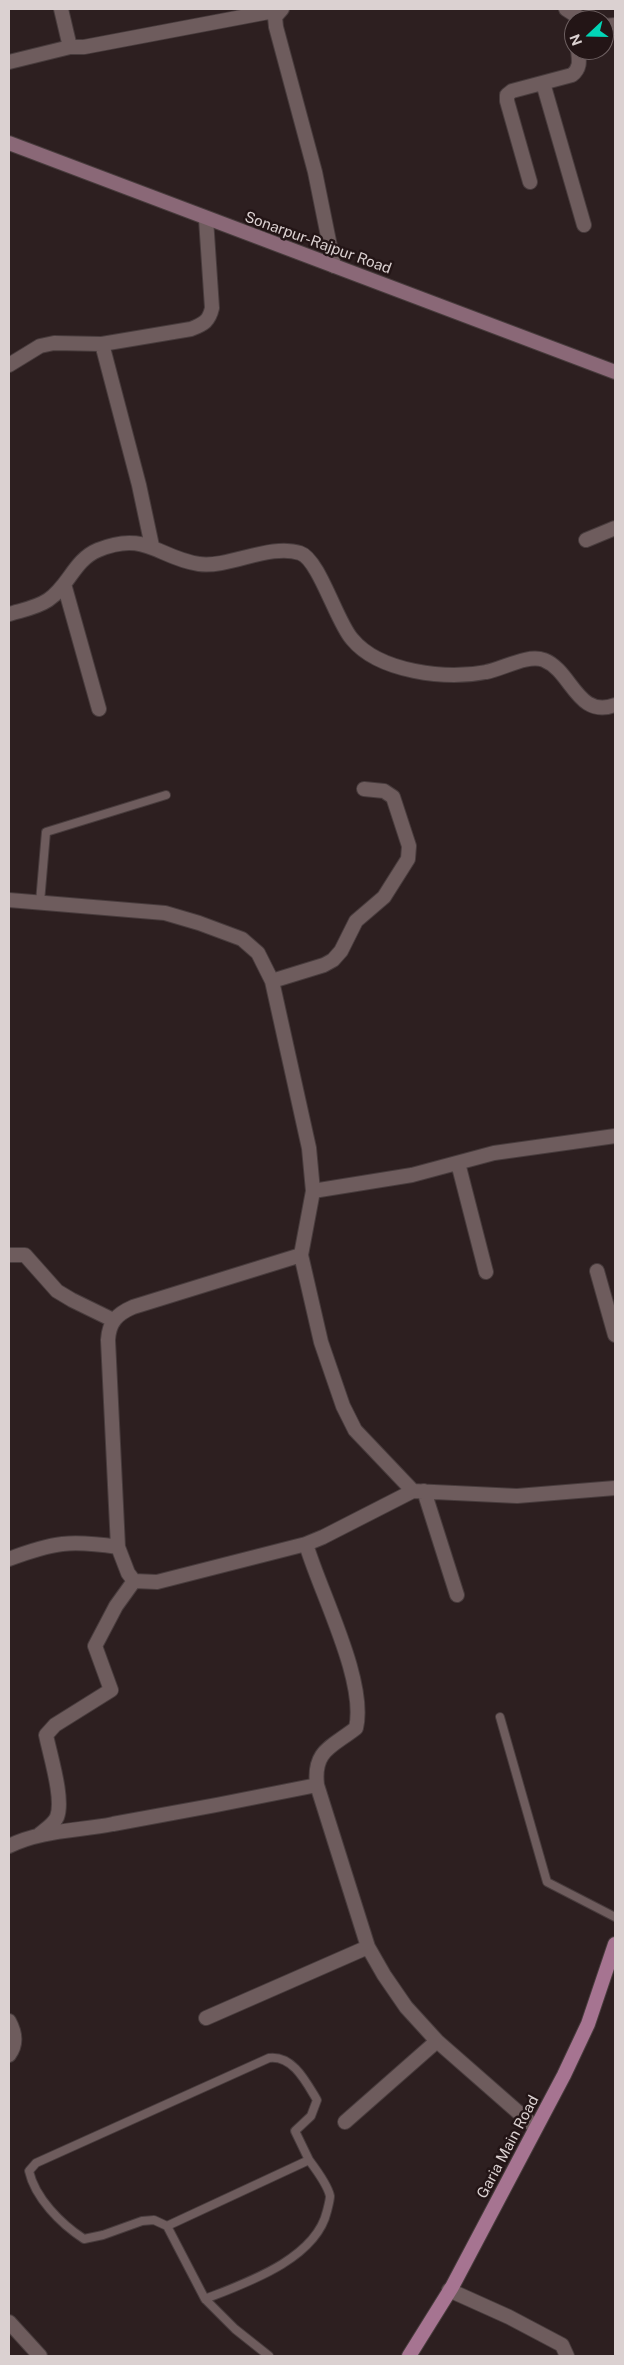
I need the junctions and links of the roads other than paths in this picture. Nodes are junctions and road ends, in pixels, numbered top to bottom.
1 (61, 9) edge
2 (280, 9) edge
3 (70, 47) junction
4 (578, 60) edge
5 (9, 62) edge
6 (543, 83) junction
7 (9, 143) edge
8 (530, 182) dead end
9 (206, 219) junction
10 (584, 225) dead end
11 (334, 266) junction
12 (102, 344) junction
13 (9, 365) edge
14 (615, 372) edge
15 (615, 528) edge
16 (586, 540) dead end
17 (152, 546) junction
18 (64, 584) junction
19 (9, 614) edge
20 (615, 705) edge
21 (99, 709) dead end
22 (364, 790) dead end
23 (166, 795) dead end
24 (9, 900) edge
25 (40, 902) junction
26 (272, 981) junction
27 (615, 1136) edge
28 (458, 1163) junction
29 (313, 1191) junction
30 (9, 1254) edge
31 (302, 1255) junction
32 (597, 1271) dead end
33 (486, 1272) dead end
34 (113, 1320) junction
35 (615, 1336) edge
36 (615, 1488) edge
37 (419, 1491) junction
38 (306, 1544) junction
39 (118, 1547) junction
40 (9, 1559) edge
41 (134, 1581) junction
42 (457, 1595) dead end
43 (500, 1717) dead end
44 (317, 1785) junction
45 (40, 1834) junction
46 (9, 1846) edge
47 (615, 1917) edge
48 (615, 1944) edge
49 (368, 1947) junction
50 (206, 2018) dead end
51 (9, 2021) edge
52 (437, 2041) junction
53 (9, 2055) edge
54 (345, 2122) dead end
55 (535, 2127) junction
56 (309, 2160) junction
57 (167, 2226) junction
58 (449, 2290) junction
59 (205, 2300) junction
60 (9, 2322) edge
61 (40, 2356) edge
62 (269, 2356) edge
63 (409, 2356) edge
64 (567, 2356) edge

1 - 3 street
2 - 3 street
2 - 11 street
3 - 5 street
4 - 6 street
6 - 8 street
6 - 10 street
7 - 9 main road, Sonarpur-Rajpur Road
9 - 11 main road, Sonarpur-Rajpur Road
9 - 12 street
11 - 14 main road, Sonarpur-Rajpur Road
12 - 13 street
12 - 17 street
15 - 16 street
17 - 18 street
17 - 20 street
18 - 19 street
18 - 21 street
22 - 26 street
23 - 25 lane
24 - 25 street
25 - 26 street
26 - 29 street
27 - 28 street
28 - 29 street
28 - 33 street
29 - 31 street
30 - 34 street
31 - 34 street
31 - 37 street
32 - 35 street
34 - 39 street
36 - 37 street
37 - 38 street
37 - 42 street
38 - 41 street
38 - 44 street
39 - 40 street
39 - 41 street
41 - 45 street
43 - 47 lane
44 - 45 street
44 - 49 street
45 - 46 street
48 - 55 main road, Garia Main Road
49 - 50 street
49 - 52 street
51 - 53 street
52 - 54 street
52 - 55 street
55 - 58 main road, Garia Main Road
56 - 57 lane
56 - 57 lane
56 - 59 lane
57 - 59 lane
58 - 63 main road, Garia Main Road
58 - 64 street
59 - 62 lane
60 - 61 street

